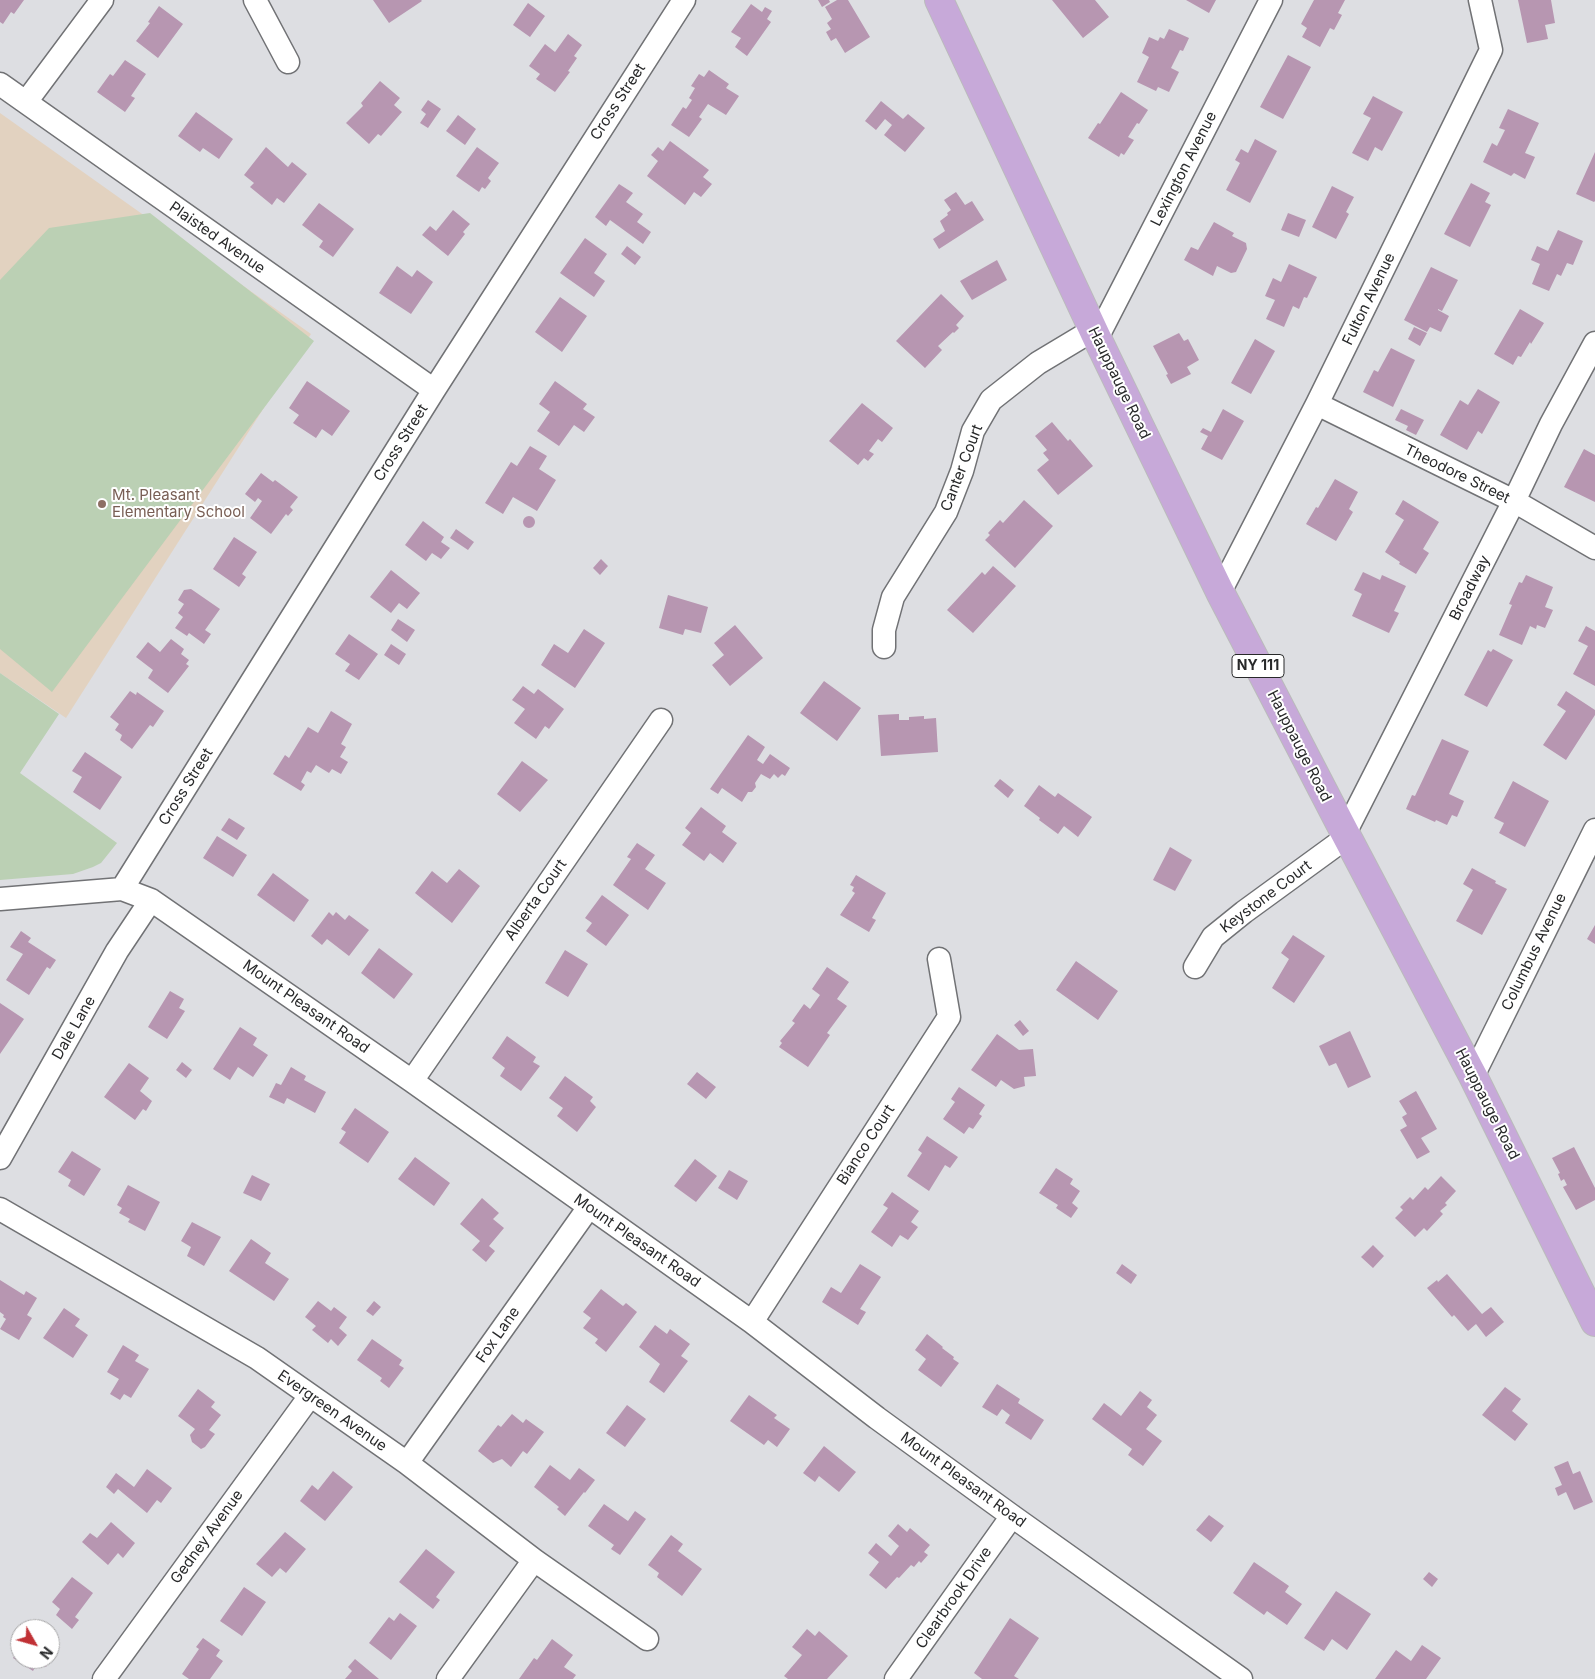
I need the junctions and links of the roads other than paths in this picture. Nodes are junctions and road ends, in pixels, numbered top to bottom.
1 (102, 0) edge
2 (255, 0) edge
3 (684, 0) edge
4 (939, 0) edge
5 (1271, 0) edge
6 (1480, 0) edge
7 (288, 62) dead end
8 (0, 84) edge
9 (26, 102) junction
10 (1095, 334) junction
11 (1595, 343) edge
12 (434, 390) junction
13 (1317, 404) junction
14 (1514, 501) junction
15 (1595, 548) edge
16 (1220, 592) junction
17 (884, 647) dead end
18 (661, 720) dead end
19 (1595, 830) edge
20 (1346, 835) junction
21 (122, 889) junction
22 (0, 899) edge
23 (151, 900) junction
24 (939, 959) dead end
25 (1195, 967) dead end
26 (1473, 1076) junction
27 (412, 1081) junction
28 (0, 1158) edge
29 (589, 1207) junction
30 (0, 1209) edge
31 (752, 1322) junction
32 (1595, 1322) edge
33 (310, 1396) junction
34 (406, 1463) junction
35 (1012, 1516) junction
36 (534, 1560) junction
37 (647, 1639) dead end
38 (104, 1679) edge
39 (448, 1679) edge
40 (896, 1679) edge
41 (1241, 1679) edge

1 - 9 street
2 - 7 street
3 - 12 street, Cross Street
4 - 10 main road, Hauppauge Road / NY 111
5 - 10 street, Lexington Avenue
6 - 13 street, Fulton Avenue
8 - 9 street, Plaisted Avenue
9 - 12 street, Plaisted Avenue
10 - 16 main road, Hauppauge Road / NY 111
10 - 17 street, Canter Court
11 - 14 street, Broadway
12 - 21 street, Cross Street
13 - 14 street, Theodore Street
13 - 16 street, Fulton Avenue
14 - 15 street, Theodore Street
14 - 20 street, Broadway
16 - 20 main road, Hauppauge Road / NY 111
18 - 27 street, Alberta Court
19 - 26 street, Columbus Avenue
20 - 25 street, Keystone Court
20 - 26 main road, Hauppauge Road / NY 111
21 - 22 street, Mount Pleasant Road
21 - 23 street, Mount Pleasant Road
23 - 27 street, Mount Pleasant Road
23 - 28 street, Dale Lane
24 - 31 street, Bianco Court
26 - 32 main road, Hauppauge Road / NY 111
27 - 29 street, Mount Pleasant Road
29 - 31 street, Mount Pleasant Road
29 - 34 street, Fox Lane
30 - 33 street, Evergreen Avenue
31 - 35 street, Mount Pleasant Road
33 - 34 street, Evergreen Avenue
33 - 38 street, Gedney Avenue
34 - 36 street, Evergreen Avenue
35 - 40 street, Clearbrook Drive
35 - 41 street, Mount Pleasant Road
36 - 37 street, Evergreen Avenue
36 - 39 street

